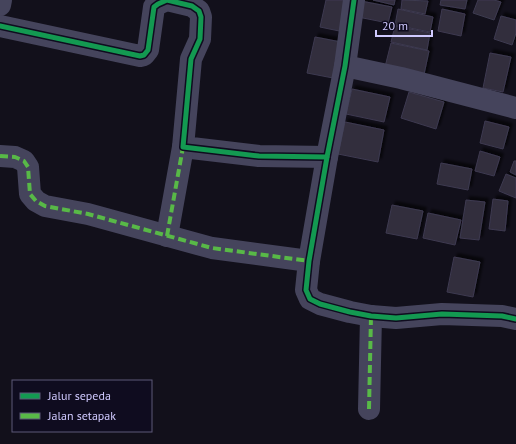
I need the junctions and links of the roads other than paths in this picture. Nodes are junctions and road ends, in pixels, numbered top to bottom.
1 (1, 0) edge
2 (354, 0) edge
3 (0, 5) edge
4 (0, 26) edge
5 (346, 66) junction
6 (516, 108) edge
7 (183, 146) junction
8 (0, 156) edge
9 (327, 157) junction
10 (167, 236) junction
11 (309, 261) junction
12 (371, 316) junction
13 (516, 319) edge
14 (369, 409) dead end

1 - 3 street
2 - 5 street
4 - 7 street
5 - 6 street
5 - 9 street
7 - 9 street
7 - 10 street
8 - 10 street
9 - 11 street
10 - 11 street
11 - 12 street
12 - 13 street
12 - 14 street

